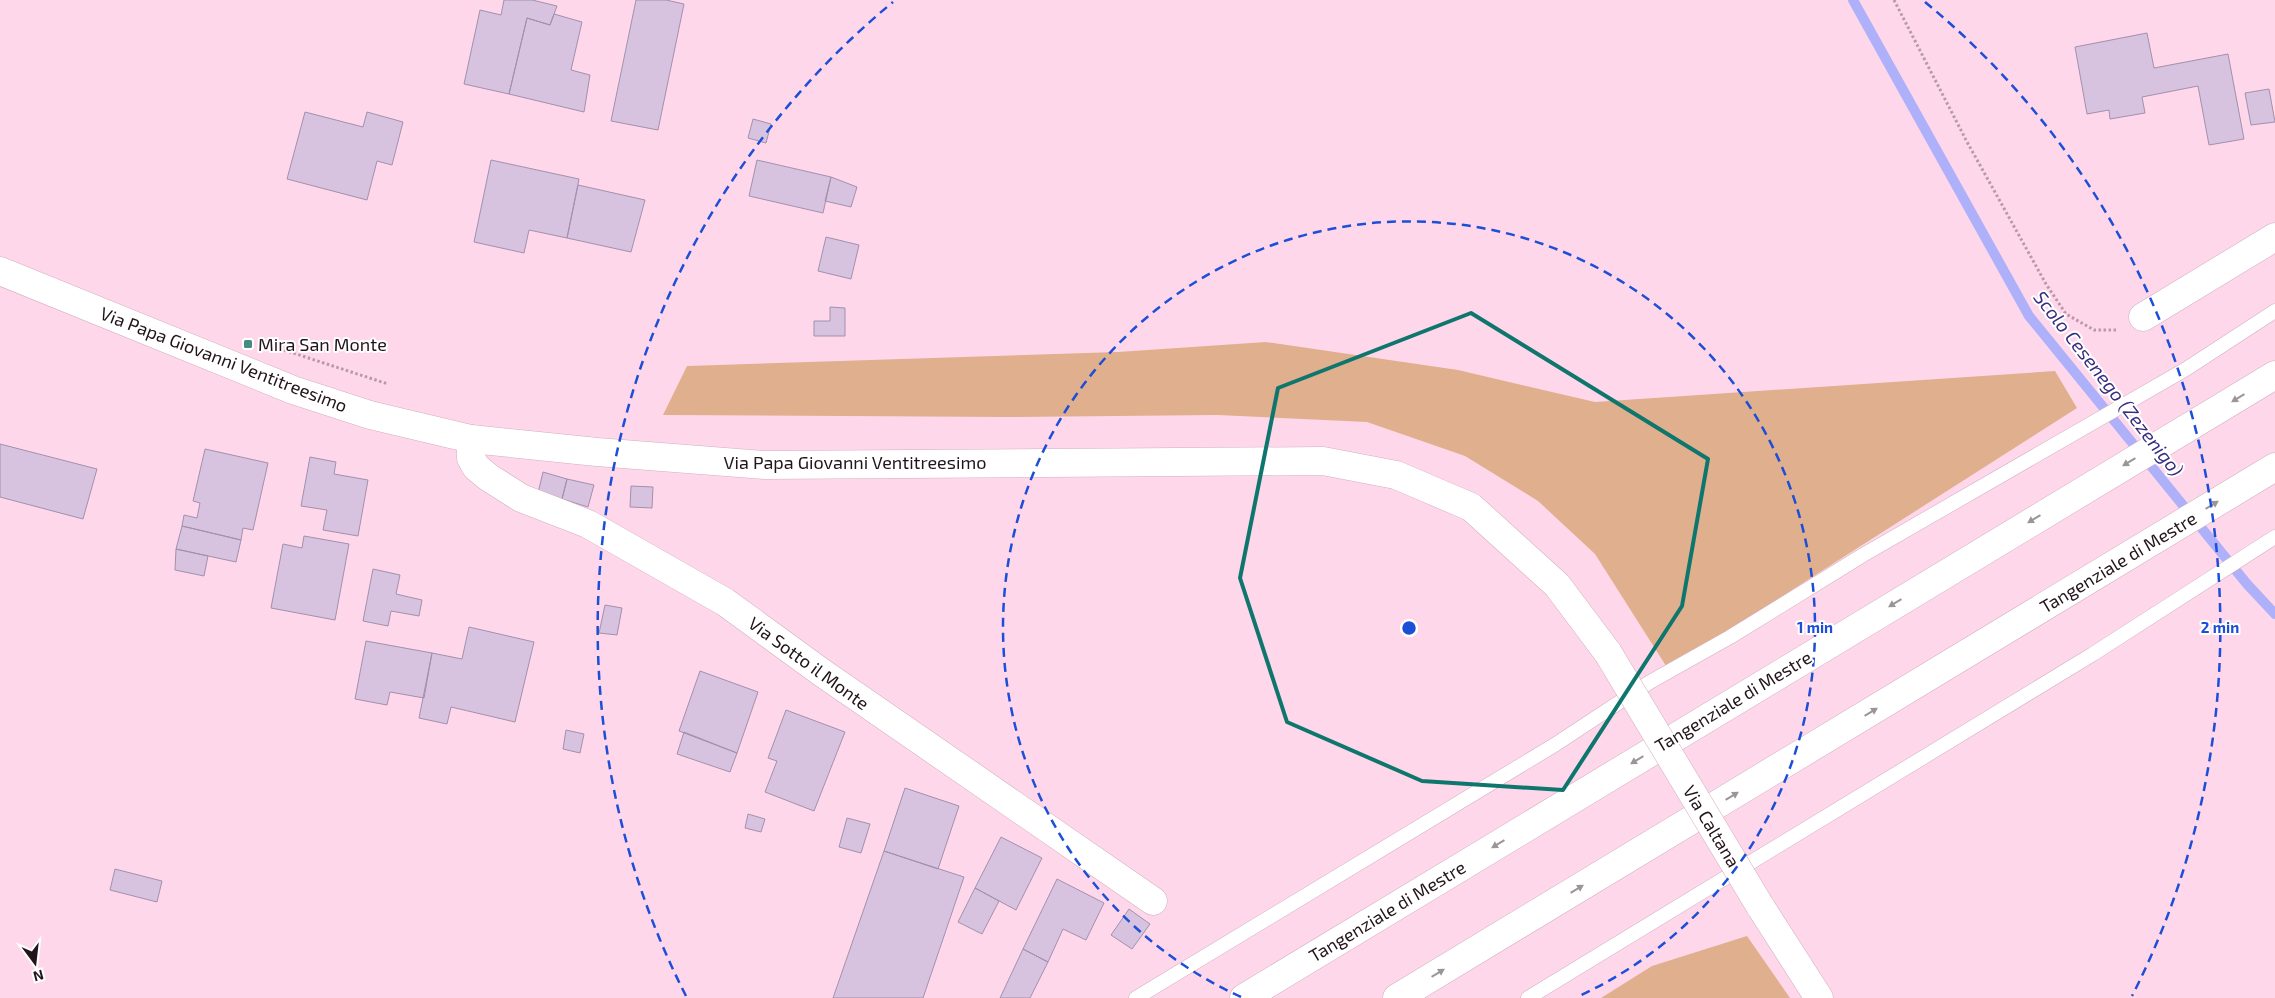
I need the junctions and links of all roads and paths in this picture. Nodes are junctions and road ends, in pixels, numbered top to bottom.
1 (1894, 0) edge
2 (2275, 237) edge
3 (0, 271) edge
4 (2275, 311) edge
5 (2143, 317) joint
6 (282, 349) dead end
7 (2275, 375) edge
8 (393, 386) dead end
9 (471, 439) junction
10 (2275, 467) edge
11 (2275, 537) edge
12 (1608, 654) joint
13 (1152, 901) dead end
14 (1136, 998) edge
15 (1244, 998) edge
16 (1397, 998) edge
17 (1528, 998) edge
18 (1819, 998) edge

1 - 5 path
2 - 5 main road
3 - 9 main road, Via Papa Giovanni Ventitreesimo
4 - 14 lane
6 - 8 path
7 -> 15 main road, Tangenziale di Mestre
9 - 12 main road, Via Papa Giovanni Ventitreesimo
9 - 13 main road, Via Sotto il Monte
16 -> 10 main road, Tangenziale di Mestre
11 - 17 lane
12 - 18 main road, Via Caltana, bridge

